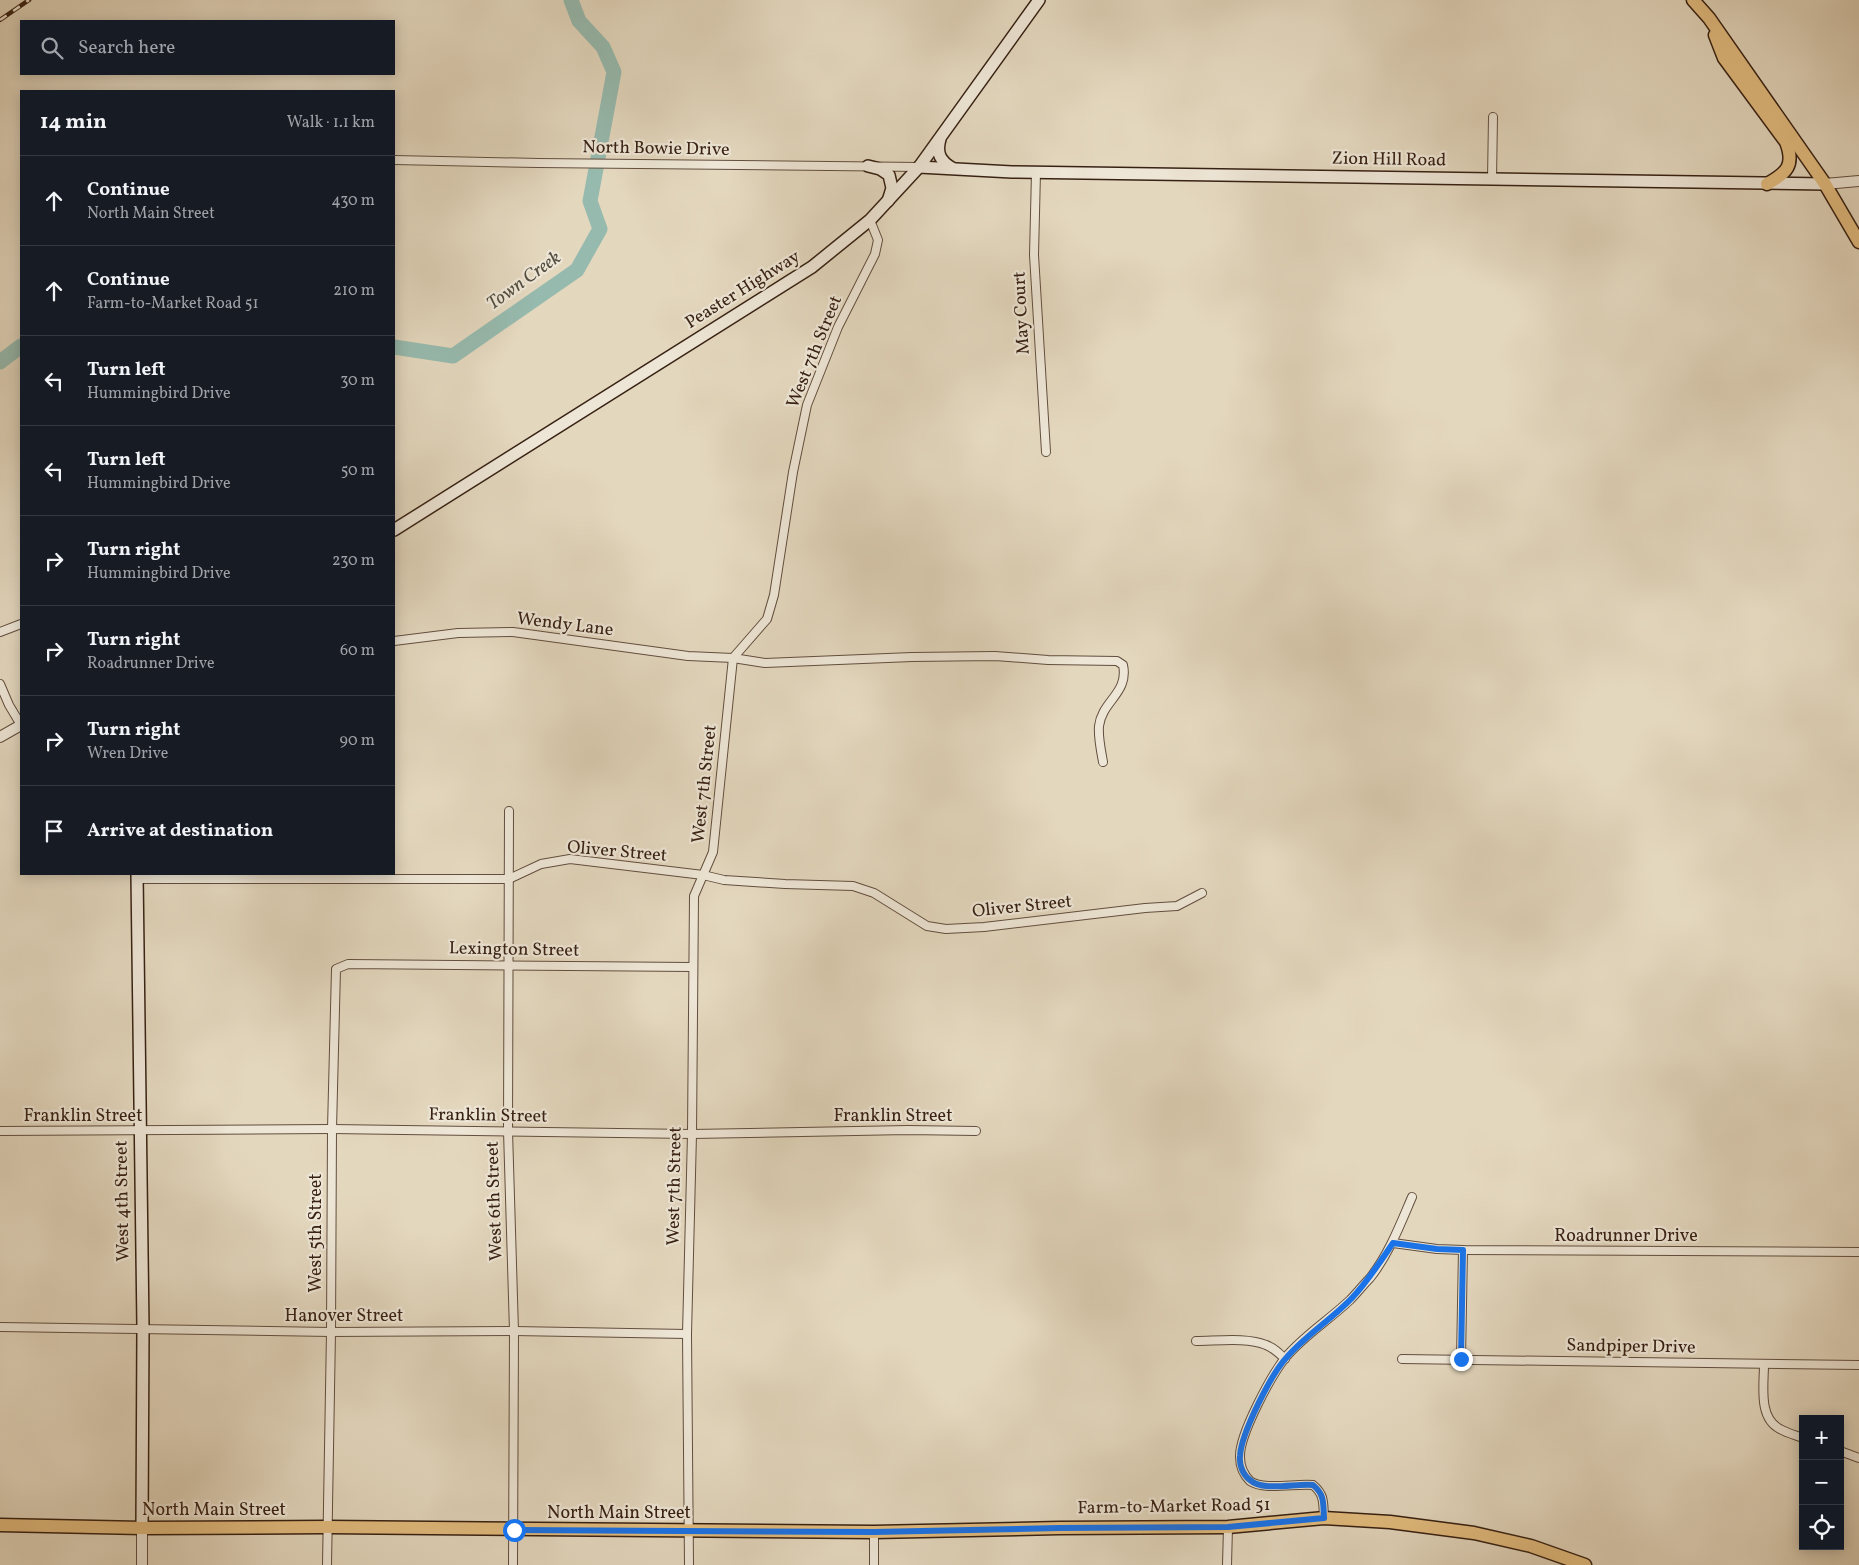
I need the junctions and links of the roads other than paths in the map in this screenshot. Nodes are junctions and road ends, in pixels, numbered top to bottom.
1 (1039, 0) edge
2 (1693, 0) edge
3 (1710, 18) junction
4 (1493, 117) dead end
5 (940, 137) junction
6 (395, 160) edge
7 (868, 166) junction
8 (919, 166) junction
9 (954, 168) junction
10 (1036, 172) junction
11 (1492, 180) junction
12 (1859, 181) edge
13 (1767, 184) junction
14 (1824, 184) junction
15 (888, 202) junction
16 (870, 220) junction
17 (1859, 242) edge
18 (1046, 452) dead end
19 (395, 529) edge
20 (20, 624) edge
21 (0, 632) edge
22 (395, 641) edge
23 (733, 658) junction
24 (0, 684) edge
25 (20, 723) edge
26 (20, 726) edge
27 (0, 737) edge
28 (1103, 762) dead end
29 (509, 811) dead end
30 (703, 875) junction
31 (137, 876) edge
32 (509, 879) junction
33 (1202, 893) dead end
34 (509, 966) junction
35 (692, 967) junction
36 (336, 969) joint
37 (332, 1129) junction
38 (0, 1131) edge
39 (140, 1131) junction
40 (508, 1131) junction
41 (976, 1131) dead end
42 (692, 1134) junction
43 (1412, 1198) dead end
44 (1393, 1243) junction
45 (1463, 1250) junction
46 (1859, 1252) edge
47 (0, 1327) edge
48 (143, 1328) junction
49 (514, 1331) junction
50 (331, 1332) junction
51 (687, 1334) junction
52 (1196, 1342) dead end
53 (1285, 1359) junction
54 (1402, 1359) dead end
55 (1461, 1359) junction
56 (1764, 1364) junction
57 (1859, 1365) edge
58 (1799, 1436) edge
59 (1844, 1452) edge
60 (1859, 1458) edge
61 (1324, 1518) junction
62 (0, 1525) edge
63 (1228, 1527) junction
64 (142, 1528) junction
65 (327, 1528) junction
66 (1059, 1528) joint
67 (514, 1530) junction
68 (689, 1531) junction
69 (874, 1532) junction
70 (142, 1565) edge
71 (327, 1565) edge
72 (513, 1565) edge
73 (689, 1565) edge
74 (874, 1565) edge
75 (1228, 1565) edge
76 (1585, 1565) edge

1 - 5 main road, Peaster Highway
2 - 3 main road
3 - 13 main road
3 - 14 main road
4 - 11 street
5 - 8 main road, Peaster Highway
5 - 9 main road
6 - 7 street, North Bowie Drive
7 - 8 street, North Bowie Drive
7 - 15 main road
8 - 9 main road, Zion Hill Road
8 - 15 main road, Peaster Highway
9 - 10 main road, Zion Hill Road
10 - 11 main road, Zion Hill Road
10 - 18 street, May Court
11 - 13 main road, Zion Hill Road
12 - 14 street, Zion Hill Road
13 - 14 main road, Zion Hill Road
14 - 17 main road
15 - 16 main road, Peaster Highway
16 - 19 main road, Peaster Highway
16 - 23 street, West 7th Street
20 - 21 street
22 - 23 street, Wendy Lane
23 - 28 street, Wendy Lane
23 - 30 street, West 7th Street
24 - 25 street
26 - 27 street
29 - 32 street, West 6th Street
30 - 32 street, Oliver Street
30 - 33 street, Oliver Street
30 - 35 street, West 7th Street
31 - 32 street, Oliver Street
31 - 39 main road, West 4th Street
32 - 34 street, West 6th Street
34 - 35 street, Lexington Street
34 - 36 street, Lexington Street
34 - 40 street, West 6th Street
35 - 42 street, West 7th Street
36 - 37 street, West 5th Street
37 - 39 street, Franklin Street
37 - 40 street, Franklin Street
37 - 50 street, West 5th Street
38 - 39 street, Franklin Street
39 - 48 main road, West 4th Street
40 - 42 street, Franklin Street
40 - 49 street, West 6th Street
41 - 42 street, Franklin Street
42 - 51 street, West 7th Street
43 - 44 street
44 - 45 street, Roadrunner Drive
44 - 53 street
45 - 46 street, Roadrunner Drive
45 - 55 street
47 - 48 street, Hanover Street
48 - 50 street, Hanover Street
48 - 64 main road, West 4th Street
49 - 50 street, Hanover Street
49 - 51 street, Hanover Street
49 - 67 street, West 6th Street
50 - 65 street, West 5th Street
51 - 68 street, West 7th Street
52 - 53 street
53 - 61 street
54 - 55 street, Sandpiper Drive
55 - 56 street, Sandpiper Drive
56 - 57 street, Sandpiper Drive
56 - 58 street
59 - 60 street
61 - 63 main road, Farm-to-Market Road 51
61 - 76 main road, Farm-to-Market Road 51
62 - 64 main road, North Main Street
63 - 66 main road, Farm-to-Market Road 51
63 - 75 street
64 - 65 main road, North Main Street
64 - 70 street
65 - 67 main road, North Main Street
65 - 71 street, West 5th Street
66 - 69 main road, North Main Street
67 - 68 main road, North Main Street
67 - 72 street, West 6th Street
68 - 69 main road, North Main Street
68 - 73 street, West 7th Street
69 - 74 street

